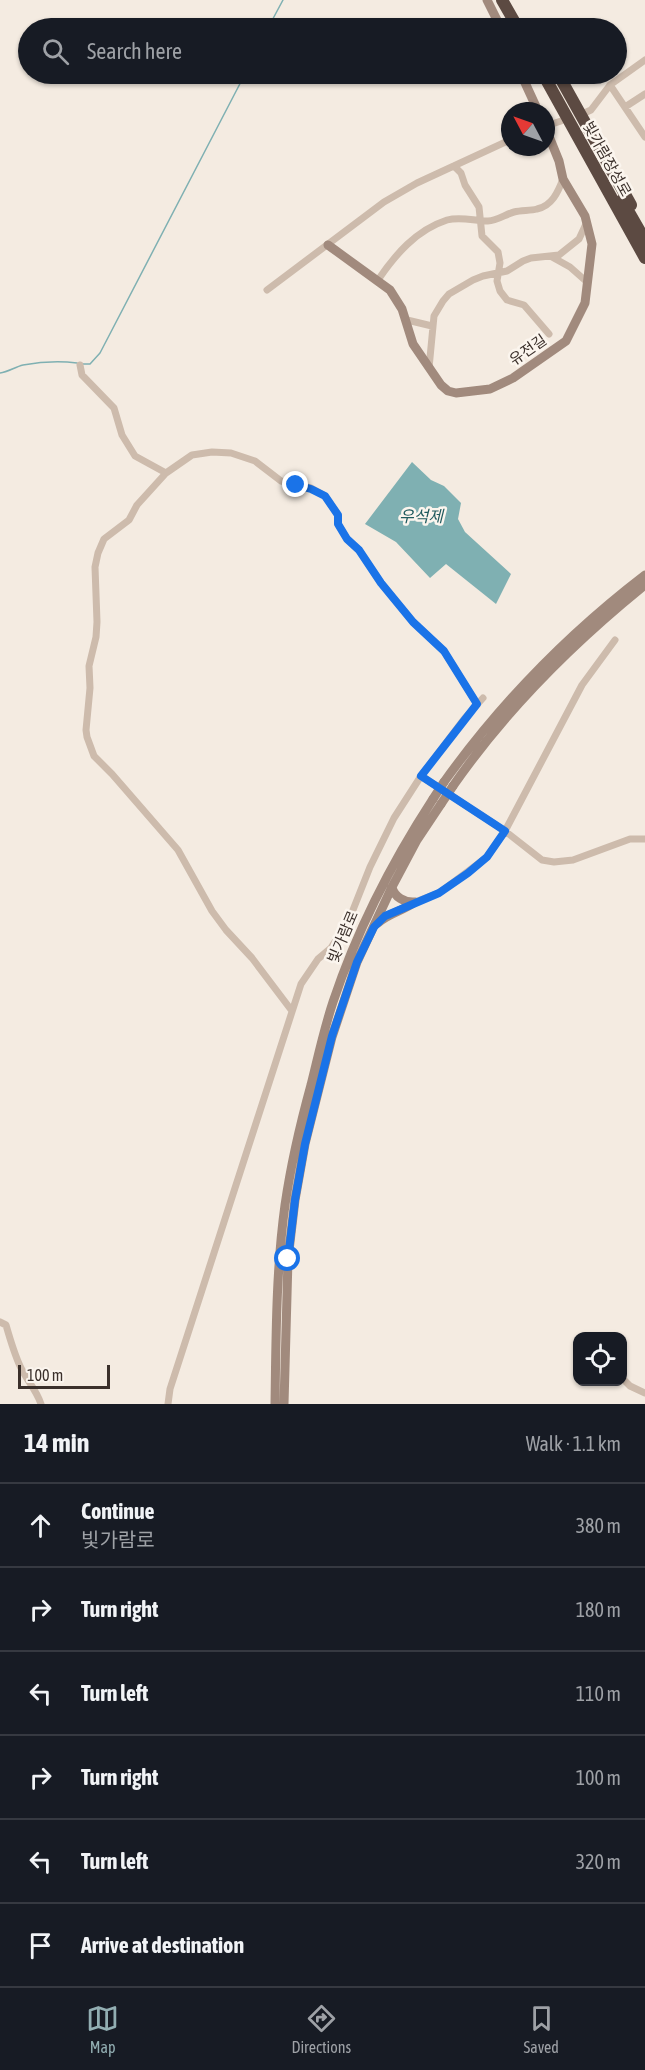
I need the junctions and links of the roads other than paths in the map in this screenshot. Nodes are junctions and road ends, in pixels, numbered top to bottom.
1 (486, 0) edge
2 (502, 0) edge
3 (510, 0) edge
4 (496, 18) edge
5 (512, 18) edge
6 (520, 18) edge
7 (645, 60) edge
8 (627, 73) edge
9 (526, 84) edge
10 (548, 84) edge
11 (558, 84) edge
12 (564, 84) edge
13 (610, 85) joint
14 (645, 94) edge
15 (534, 102) edge
16 (625, 107) junction
17 (582, 114) dead end
18 (561, 121) dead end
19 (555, 124) edge
20 (645, 137) edge
21 (501, 144) edge
22 (555, 150) edge
23 (592, 165) junction
24 (454, 166) junction
25 (563, 179) junction
26 (481, 220) junction
27 (586, 221) junction
28 (645, 230) edge
29 (645, 240) edge
30 (328, 245) junction
31 (552, 257) junction
32 (645, 258) edge
33 (645, 267) edge
34 (498, 274) junction
35 (378, 280) junction
36 (587, 282) junction
37 (267, 290) dead end
38 (407, 320) junction
39 (432, 326) junction
40 (549, 334) dead end
41 (80, 365) dead end
42 (429, 368) junction
43 (166, 473) junction
44 (645, 575) edge
45 (645, 585) edge
46 (615, 640) dead end
47 (483, 698) dead end
48 (477, 704) junction
49 (421, 776) junction
50 (448, 784) junction
51 (437, 801) junction
52 (505, 831) junction
53 (645, 838) edge
54 (392, 887) junction
55 (415, 902) junction
56 (374, 927) junction
57 (292, 1011) junction
58 (0, 1322) edge
59 (627, 1383) edge
60 (645, 1393) edge
61 (41, 1404) edge
62 (168, 1404) edge
63 (275, 1404) edge
64 (284, 1404) edge

1 - 4 main road
2 - 5 highway
3 - 6 highway
7 - 8 street
9 - 15 main road
10 - 23 highway, 빛가람장성로
11 - 29 highway, 빛가람장성로
12 - 28 highway
13 - 16 street
13 - 17 street
14 - 16 street
16 - 20 street
18 - 19 street
21 - 24 street
22 - 25 main road, 유전길
23 - 32 highway, 빛가람장성로
23 - 33 highway
24 - 26 street
24 - 30 street
25 - 26 street
25 - 27 main road, 유전길
26 - 34 street
26 - 35 street
27 - 31 street
27 - 36 main road, 유전길
30 - 35 main road, 유전길
30 - 37 street
31 - 34 street
31 - 36 street
34 - 39 street
34 - 40 street
35 - 38 main road, 유전길
36 - 42 main road, 유전길
38 - 39 street
38 - 42 main road, 유전길
39 - 42 street
41 - 43 street
43 - 48 street
43 - 57 street
44 - 50 main road, 빛가람로
45 - 50 main road, 빛가람로
46 - 52 street
47 - 48 street
48 - 49 street
49 - 52 street
49 - 57 street
50 - 51 main road, 빛가람로, bridge
51 - 54 main road, 빛가람로
51 - 63 main road, 빛가람로
52 - 53 street
52 - 55 street
54 - 55 main road
54 - 56 main road, 빛가람로
55 - 56 main road
56 - 64 main road, 빛가람로
57 - 62 street
58 - 61 street
59 - 60 street

